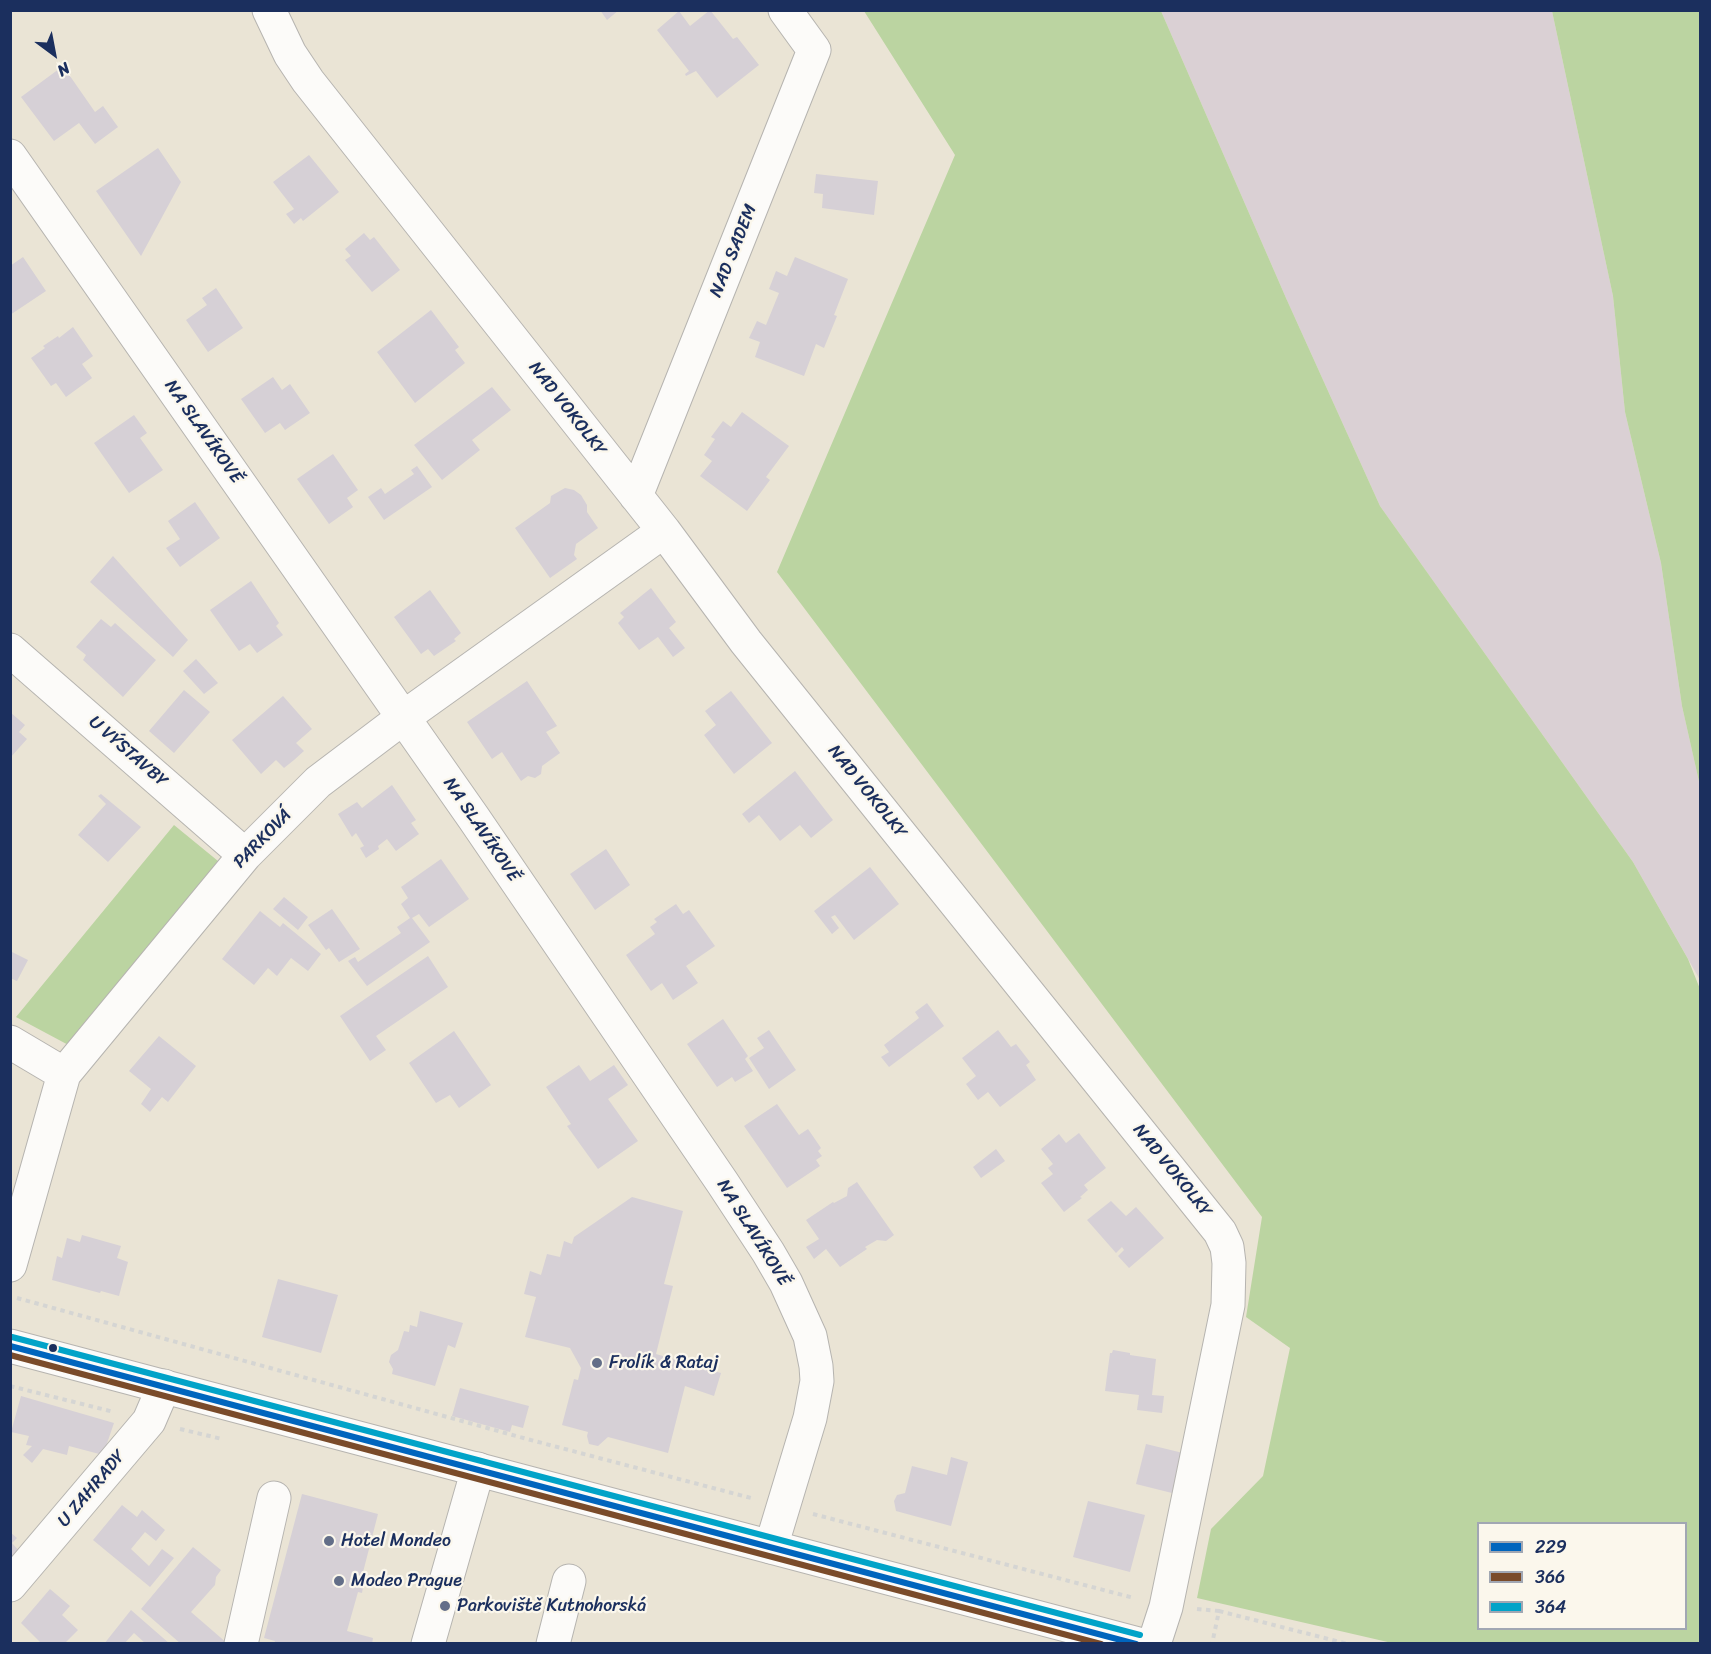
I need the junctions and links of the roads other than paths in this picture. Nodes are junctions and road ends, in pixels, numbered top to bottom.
1 (269, 10) edge
2 (785, 10) edge
3 (10, 156) edge
4 (636, 496) junction
5 (664, 531) junction
6 (10, 650) edge
7 (404, 717) junction
8 (246, 855) junction
9 (10, 1042) edge
10 (64, 1074) junction
11 (10, 1265) edge
12 (10, 1346) edge
13 (164, 1386) junction
14 (478, 1469) junction
15 (274, 1498) dead end
16 (771, 1546) junction
17 (569, 1581) dead end
18 (10, 1586) edge
19 (241, 1644) edge
20 (428, 1644) edge
21 (554, 1644) edge
22 (1138, 1644) edge
23 (1154, 1644) edge

1 - 4 street, NAD VOKOLKY
2 - 4 street, NAD SADEM
3 - 7 street, NA SLAVÍKOVĚ
4 - 5 street, NAD VOKOLKY
5 - 7 street, PARKOVÁ
5 - 23 street, NAD VOKOLKY
6 - 8 street, U VÝSTAVBY
7 - 8 street, PARKOVÁ
7 - 16 street, NA SLAVÍKOVĚ
8 - 10 street, PARKOVÁ
9 - 10 street
10 - 11 street, PARKOVÁ
12 - 13 street
13 - 14 street
13 - 18 street, U ZAHRADY
14 - 16 street
14 - 20 street
15 - 19 street
16 - 22 street
17 - 21 street

